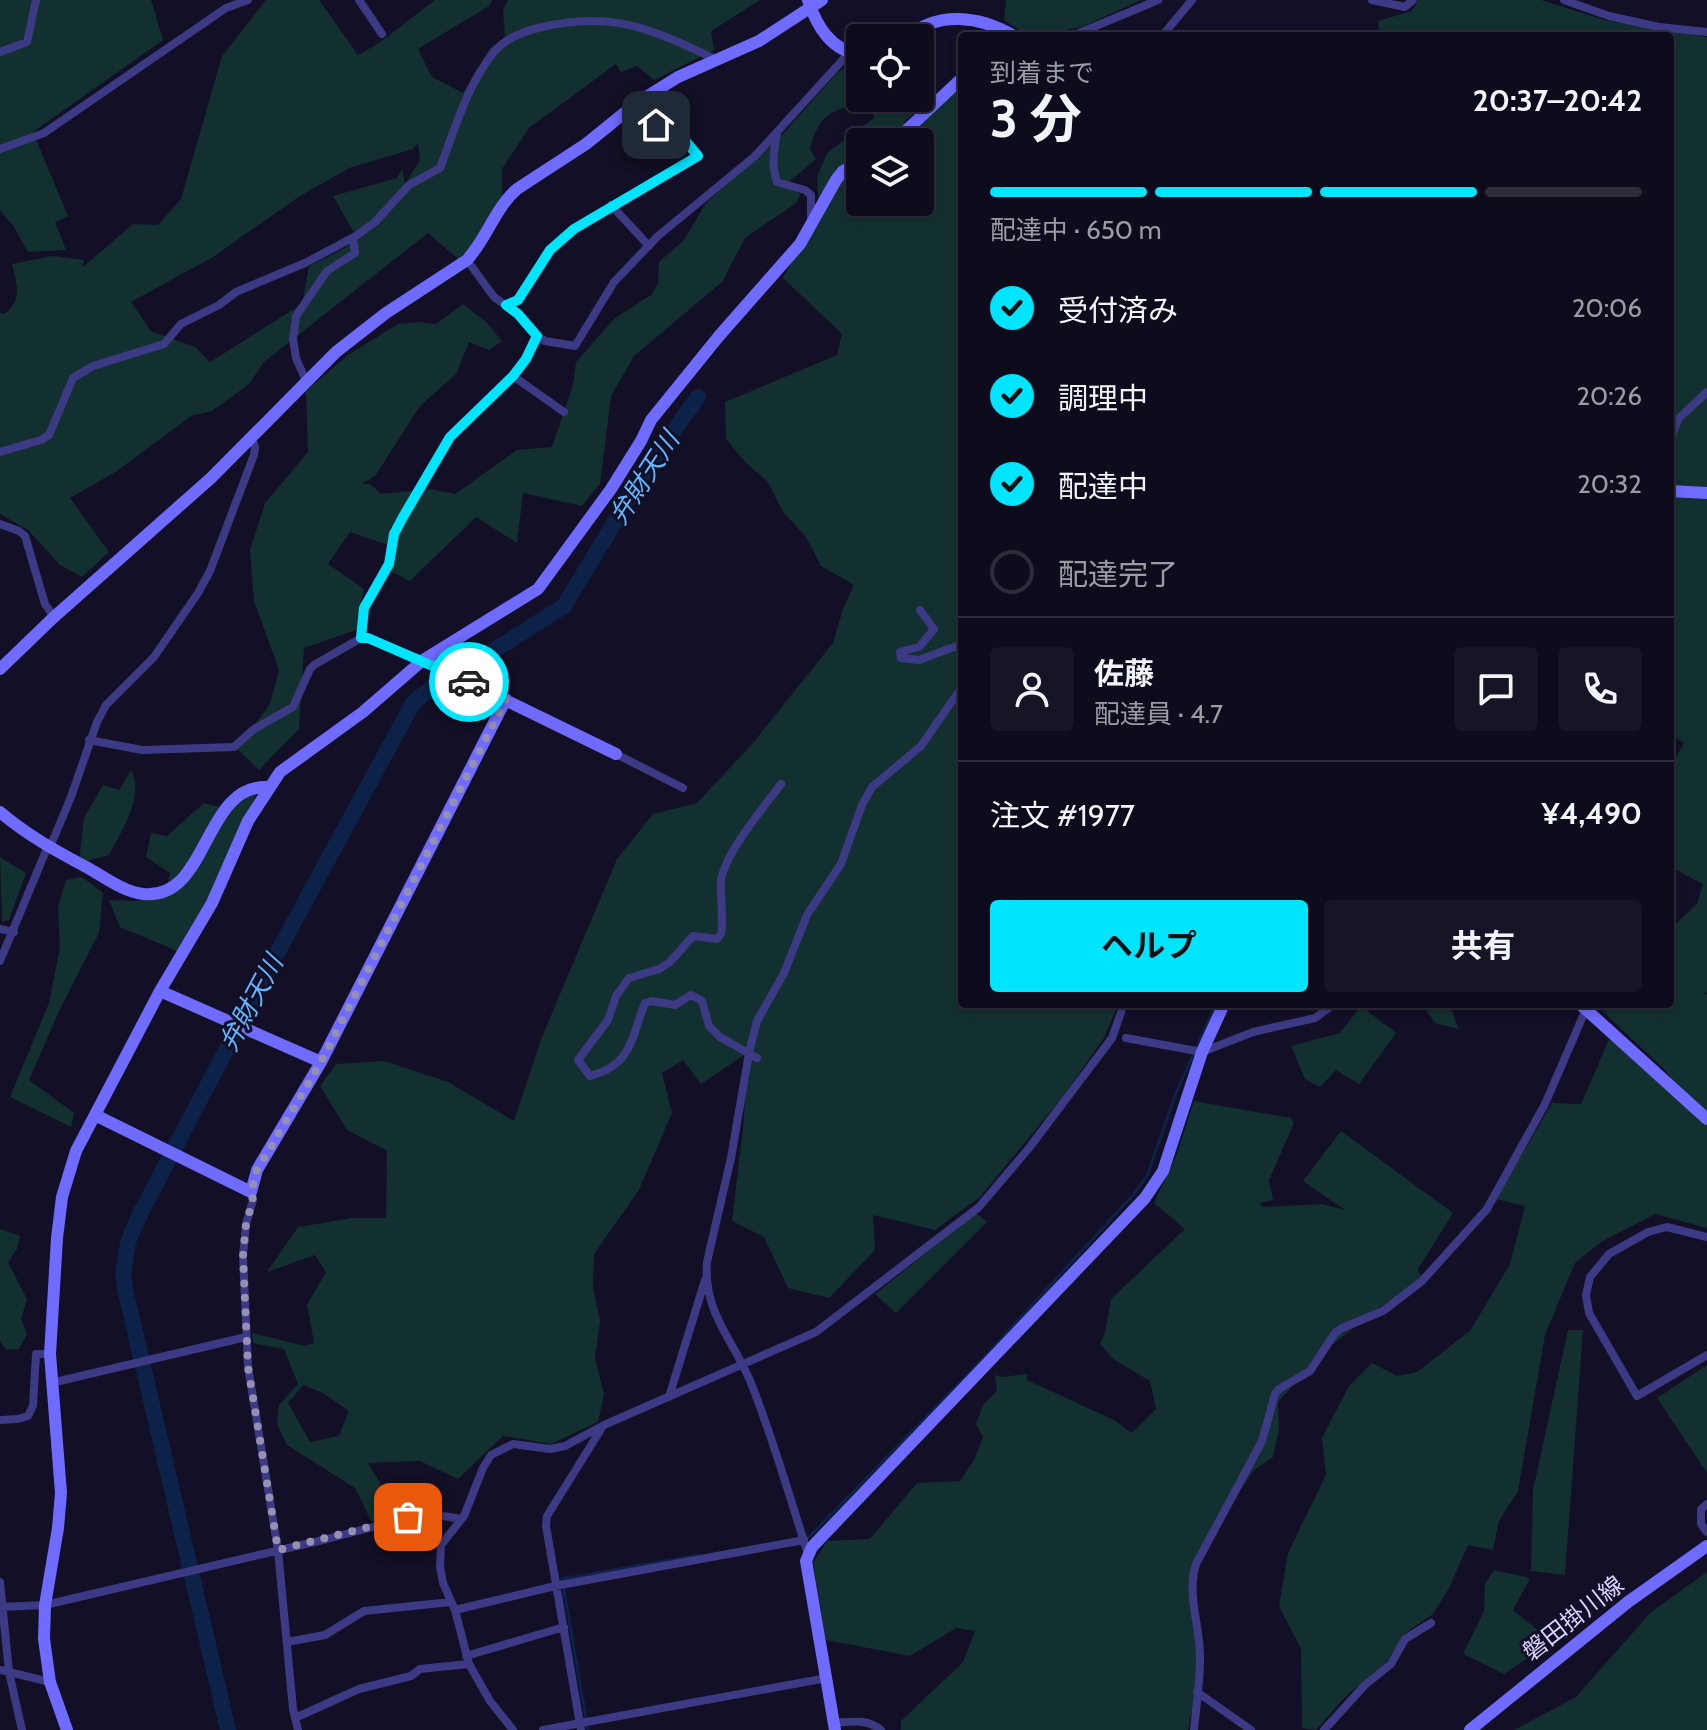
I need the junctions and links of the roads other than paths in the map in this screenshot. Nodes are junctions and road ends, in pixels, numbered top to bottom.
1 (36, 0) edge
2 (248, 0) edge
3 (1158, 0) edge
4 (1192, 0) edge
5 (1372, 0) edge
6 (1413, 0) edge
7 (1564, 0) edge
8 (364, 2) edge
9 (813, 3) edge
10 (933, 24) edge
11 (1007, 32) edge
12 (1082, 32) edge
13 (1165, 32) edge
14 (1707, 32) edge
15 (382, 34) dead end
16 (846, 50) edge
17 (0, 52) edge
18 (717, 60) junction
19 (846, 62) edge
20 (958, 82) edge
21 (638, 102) junction
22 (909, 128) edge
23 (777, 132) junction
24 (0, 149) edge
25 (846, 169) edge
26 (611, 205) junction
27 (810, 226) junction
28 (353, 238) junction
29 (649, 246) junction
30 (467, 260) junction
31 (506, 305) junction
32 (537, 336) junction
33 (513, 376) junction
34 (306, 381) junction
35 (1707, 392) edge
36 (564, 412) dead end
37 (1674, 430) edge
38 (251, 436) junction
39 (0, 452) edge
40 (1674, 491) edge
41 (1707, 493) edge
42 (0, 524) edge
43 (920, 610) dead end
44 (54, 617) junction
45 (361, 638) junction
46 (958, 645) edge
47 (423, 660) junction
48 (0, 669) edge
49 (958, 693) edge
50 (506, 699) junction
51 (89, 740) junction
52 (616, 754) joint
53 (781, 784) dead end
54 (269, 787) junction
55 (683, 788) dead end
56 (0, 812) edge
57 (49, 846) junction
58 (0, 929) edge
59 (14, 932) junction
60 (0, 961) edge
61 (160, 991) junction
62 (1123, 1008) edge
63 (1222, 1008) edge
64 (1329, 1008) edge
65 (1582, 1008) edge
66 (1585, 1008) edge
67 (1126, 1038) dead end
68 (1202, 1052) junction
69 (753, 1055) junction
70 (321, 1062) junction
71 (95, 1115) junction
72 (1707, 1119) edge
73 (251, 1192) junction
74 (1707, 1237) edge
75 (706, 1280) junction
76 (246, 1337) junction
77 (50, 1354) junction
78 (1707, 1355) edge
79 (743, 1365) junction
80 (51, 1383) junction
81 (669, 1397) junction
82 (0, 1420) edge
83 (604, 1425) junction
84 (1707, 1504) edge
85 (461, 1519) junction
86 (1707, 1532) edge
87 (804, 1540) junction
88 (1707, 1546) edge
89 (278, 1550) junction
90 (808, 1554) junction
91 (0, 1582) edge
92 (555, 1586) junction
93 (45, 1605) junction
94 (453, 1606) junction
95 (1, 1607) edge
96 (1431, 1623) dead end
97 (564, 1627) junction
98 (287, 1642) junction
99 (468, 1660) junction
100 (4, 1671) edge
101 (827, 1678) junction
102 (50, 1682) junction
103 (1197, 1692) junction
104 (295, 1718) junction
105 (581, 1726) edge
106 (834, 1727) edge
107 (22, 1730) edge
108 (67, 1730) edge
109 (298, 1730) edge
110 (513, 1730) edge
111 (543, 1730) edge
112 (881, 1730) edge
113 (1194, 1730) edge
114 (1251, 1730) edge
115 (1324, 1730) edge
116 (1470, 1730) edge

1 - 17 street
2 - 24 street
3 - 12 street
4 - 13 street
5 - 6 street
7 - 14 street
8 - 15 street
9 - 16 street
9 - 18 street
10 - 11 street
18 - 21 street
18 - 28 street
19 - 23 street
20 - 22 street
21 - 26 street
21 - 30 street
23 - 27 street
23 - 29 street
25 - 27 street
26 - 29 street
26 - 31 street
27 - 47 street
28 - 34 street
28 - 39 street
29 - 32 street
30 - 31 street
30 - 34 street
31 - 32 street
32 - 33 street
33 - 36 street
33 - 45 street
34 - 38 street
35 - 37 street
38 - 44 street
38 - 51 street
40 - 41 street
42 - 44 street
43 - 46 street
44 - 48 street
45 - 47 street
45 - 51 street
47 - 50 street
47 - 54 street
49 - 69 street
50 - 52 street
50 - 70 street
51 - 57 street
52 - 55 street
53 - 69 street
54 - 57 street
54 - 61 street
56 - 57 street
57 - 59 street
58 - 59 street
59 - 60 street
61 - 70 street
61 - 71 street
62 - 79 street
63 - 68 street
64 - 68 street
65 - 103 street
66 - 72 street
67 - 68 street
68 - 90 street
69 - 75 street
70 - 73 street
71 - 73 street
71 - 77 street
73 - 76 street
74 - 78 street
75 - 79 street
75 - 81 street
76 - 80 street
76 - 89 street
77 - 80 street
77 - 82 street
79 - 81 street
79 - 87 street
80 - 93 street
81 - 83 street
83 - 85 street
83 - 92 street
84 - 86 street
85 - 89 street
85 - 94 street
87 - 90 street
87 - 92 street
88 - 116 street, 磐田掛川線
89 - 93 street
89 - 98 street
90 - 101 street
91 - 95 street
92 - 94 street
92 - 97 street
93 - 95 street
93 - 102 street
94 - 98 street
94 - 99 street
95 - 100 street
96 - 115 street
97 - 99 street
97 - 105 street
98 - 104 street
99 - 104 street
99 - 110 street
100 - 102 street
100 - 107 street
101 - 105 street
101 - 106 street
102 - 108 street
103 - 113 street
103 - 114 street
104 - 109 street
105 - 111 street
106 - 112 street

